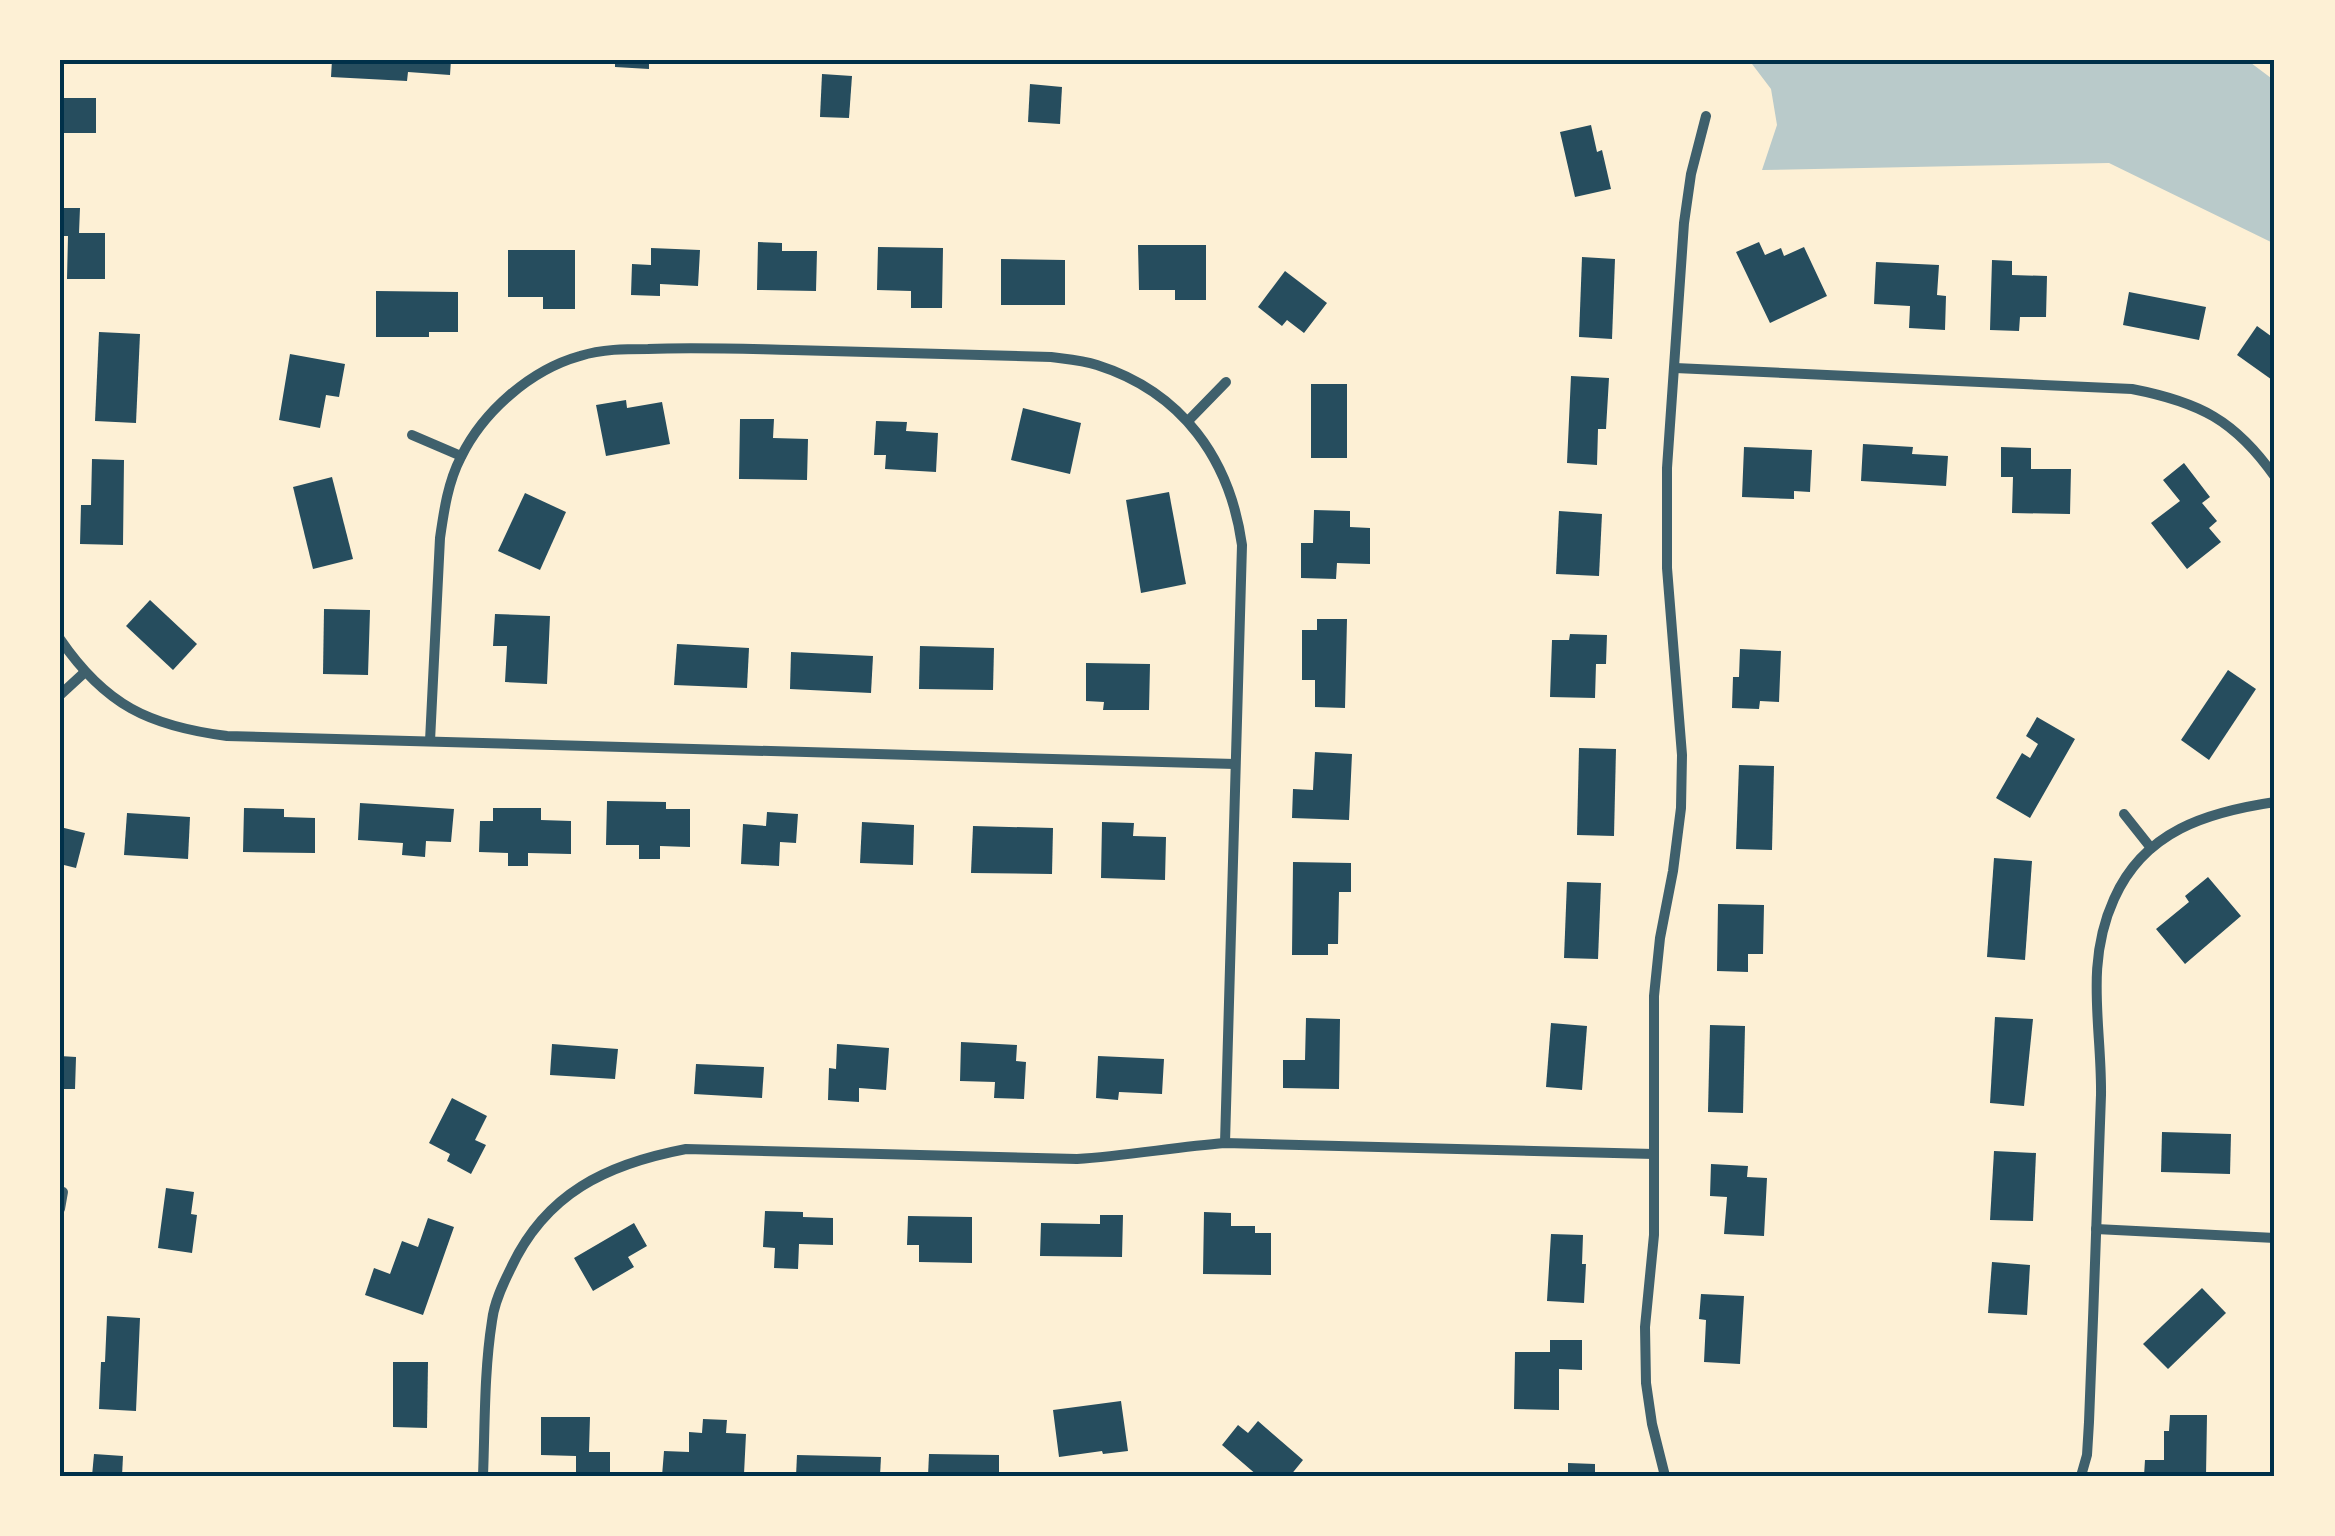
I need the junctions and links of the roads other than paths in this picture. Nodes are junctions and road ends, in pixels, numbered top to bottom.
1 (1706, 116) dead end
2 (1675, 368) junction
3 (1226, 382) dead end
4 (1188, 422) junction
5 (412, 435) dead end
6 (462, 456) junction
7 (2275, 477) edge
8 (60, 639) edge
9 (85, 672) junction
10 (60, 695) edge
11 (430, 742) junction
12 (1235, 764) junction
13 (2275, 802) edge
14 (2124, 814) dead end
15 (2151, 848) junction
16 (1225, 1144) junction
17 (1654, 1154) junction
18 (64, 1192) dead end
19 (60, 1209) edge
20 (2096, 1229) junction
21 (2275, 1238) edge
22 (483, 1476) edge
23 (1664, 1476) edge
24 (2082, 1476) edge

1 - 2 street
2 - 7 street
2 - 17 street
3 - 4 street
4 - 6 street
4 - 12 street
5 - 6 street
6 - 11 street
8 - 9 street
9 - 10 street
9 - 11 street
11 - 12 street
12 - 16 street
13 - 15 street
14 - 15 street
15 - 20 street
16 - 17 street
16 - 22 street
17 - 23 street
18 - 19 street
20 - 21 street
20 - 24 street

